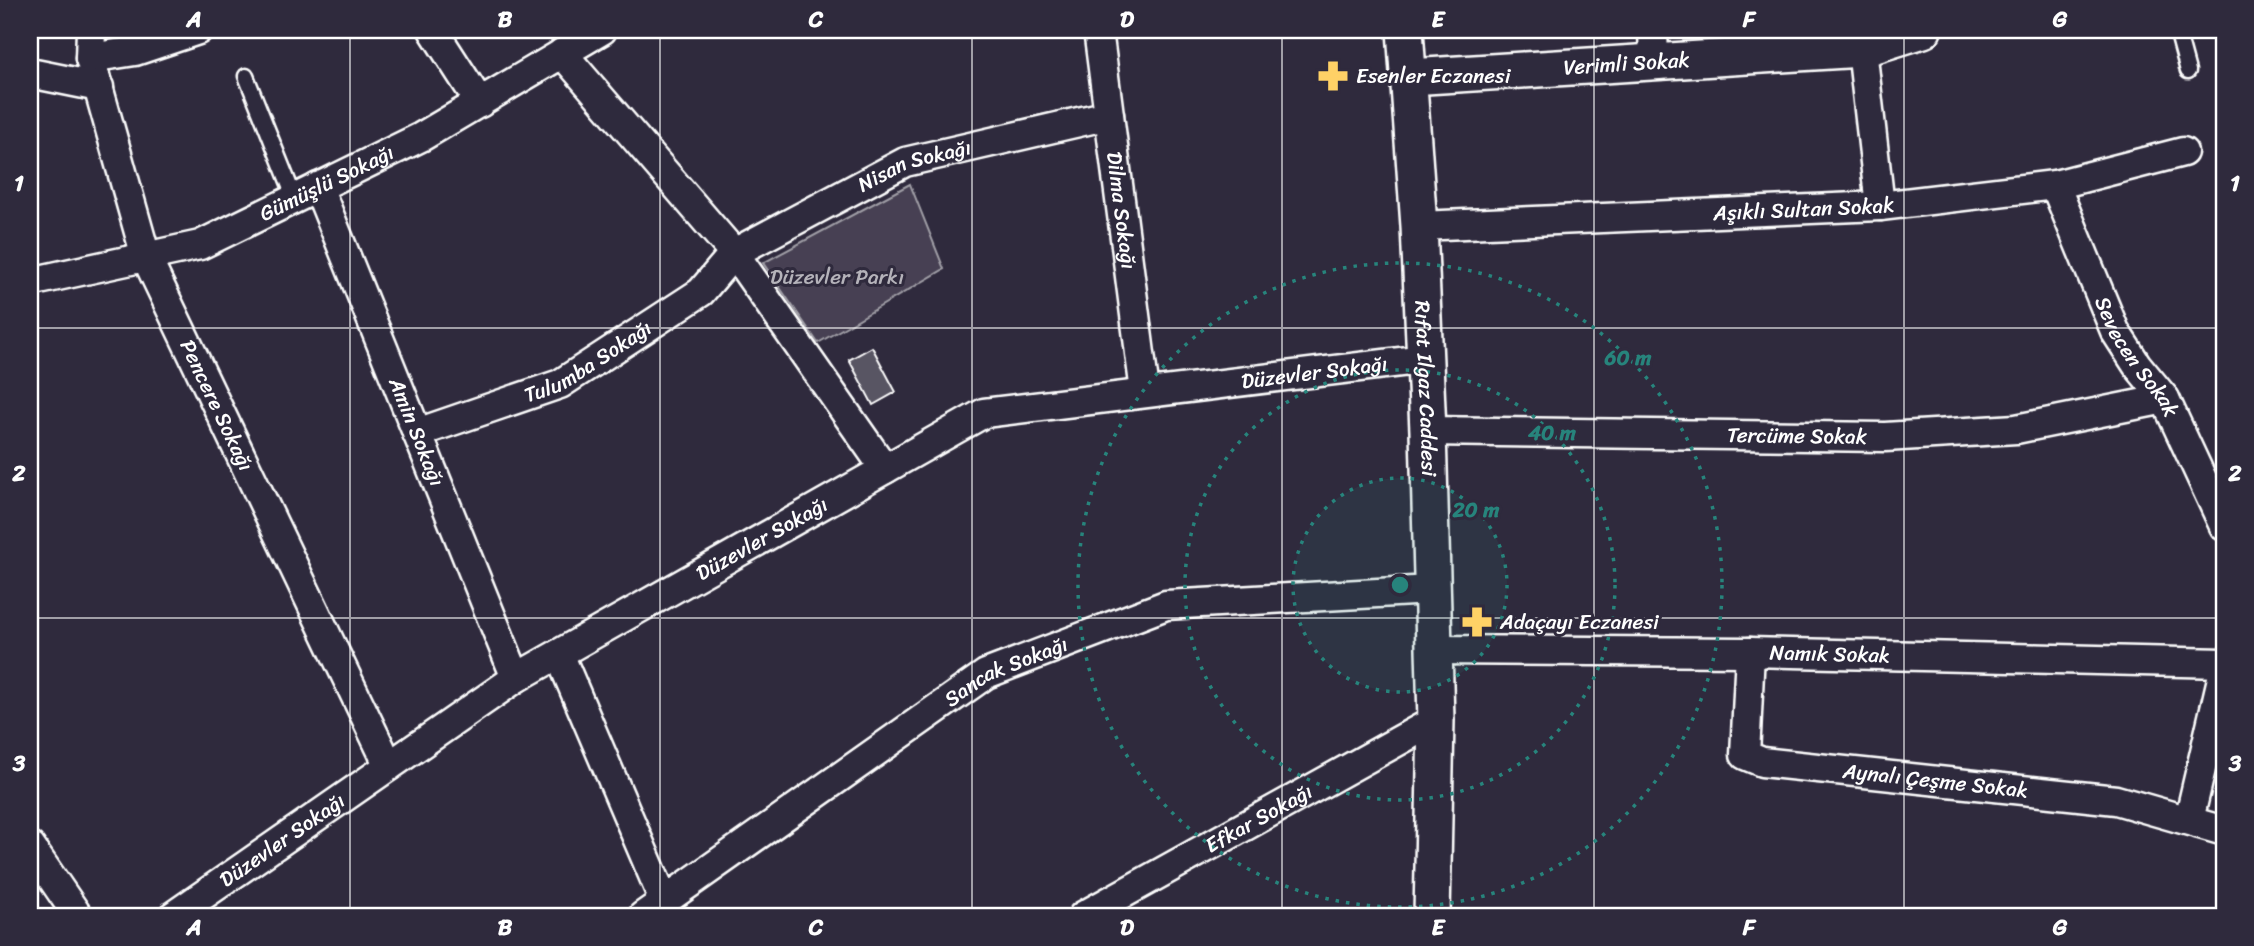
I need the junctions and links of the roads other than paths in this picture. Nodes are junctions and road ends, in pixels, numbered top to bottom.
1 (91, 30) edge
2 (198, 30) edge
3 (433, 30) edge
4 (602, 30) edge
5 (1098, 30) edge
6 (1405, 30) edge
7 (2176, 30) edge
8 (1911, 32) edge
9 (1653, 45) edge
10 (1862, 49) junction
11 (562, 53) junction
12 (90, 58) junction
13 (2188, 71) dead end
14 (30, 73) edge
15 (246, 76) dead end
16 (1410, 77) junction
17 (99, 88) junction
18 (480, 103) junction
19 (1109, 115) junction
20 (2183, 152) dead end
21 (2055, 186) junction
22 (306, 193) junction
23 (1881, 206) junction
24 (1419, 226) junction
25 (734, 253) junction
26 (146, 257) junction
27 (30, 282) edge
28 (1425, 359) junction
29 (1145, 392) junction
30 (2165, 399) junction
31 (1428, 431) junction
32 (417, 433) junction
33 (885, 469) junction
34 (2224, 526) edge
35 (1431, 590) junction
36 (1434, 650) junction
37 (1750, 652) junction
38 (559, 654) junction
39 (2224, 663) edge
40 (2224, 670) edge
41 (516, 678) junction
42 (1436, 720) junction
43 (389, 766) junction
44 (2189, 820) junction
45 (2224, 831) edge
46 (30, 846) edge
47 (654, 910) edge
48 (78, 916) edge
49 (173, 916) edge
50 (1083, 916) edge
51 (1434, 916) edge

1 - 12 street, Pencere Sokağı
2 - 12 street
3 - 18 street
4 - 11 street, Gümüşlü Sokağı
5 - 19 street, Dilma Sokağı
6 - 16 street, Rıfat Ilgaz Caddesi
7 - 13 lane
8 - 10 street, Verimli Sokak
9 - 10 street, Verimli Sokak
9 - 16 street, Verimli Sokak
10 - 23 street
11 - 18 street, Gümüşlü Sokağı
11 - 25 street
12 - 17 street, Pencere Sokağı
14 - 17 street
15 - 22 lane
16 - 24 street, Rıfat Ilgaz Caddesi
17 - 26 street, Pencere Sokağı
18 - 22 street, Gümüşlü Sokağı
19 - 25 street, Nisan Sokağı
19 - 29 street, Dilma Sokağı
20 - 21 street, Aşıklı Sultan Sokak
21 - 23 street, Aşıklı Sultan Sokak
21 - 30 street, Sevecen Sokak
22 - 26 street, Gümüşlü Sokağı
22 - 32 street, Amin Sokağı
23 - 24 street, Aşıklı Sultan Sokak
24 - 28 street, Rıfat Ilgaz Caddesi
25 - 32 street, Tulumba Sokağı
25 - 33 street
26 - 27 street, Gümüşlü Sokağı
26 - 43 street, Pencere Sokağı
28 - 29 street, Düzevler Sokağı
28 - 31 street, Rıfat Ilgaz Caddesi
29 - 33 street, Düzevler Sokağı
30 - 31 street, Tercüme Sokak
30 - 34 street, Sevecen Sokak
31 - 35 street, Rıfat Ilgaz Caddesi
32 - 41 street, Amin Sokağı
33 - 38 street, Düzevler Sokağı
35 - 36 street, Rıfat Ilgaz Caddesi
35 - 47 street, Sancak Sokağı
36 - 37 street, Namık Sokak
36 - 42 street, Rıfat Ilgaz Caddesi
37 - 39 street, Namık Sokak
37 - 44 street, Aynalı Çeşme Sokak
38 - 41 street, Düzevler Sokağı
38 - 47 street
40 - 44 street
41 - 43 street, Düzevler Sokağı
42 - 50 street, Efkar Sokağı
42 - 51 street, Rıfat Ilgaz Caddesi
43 - 49 street, Düzevler Sokağı
44 - 45 street, Aynalı Çeşme Sokak
46 - 48 street

